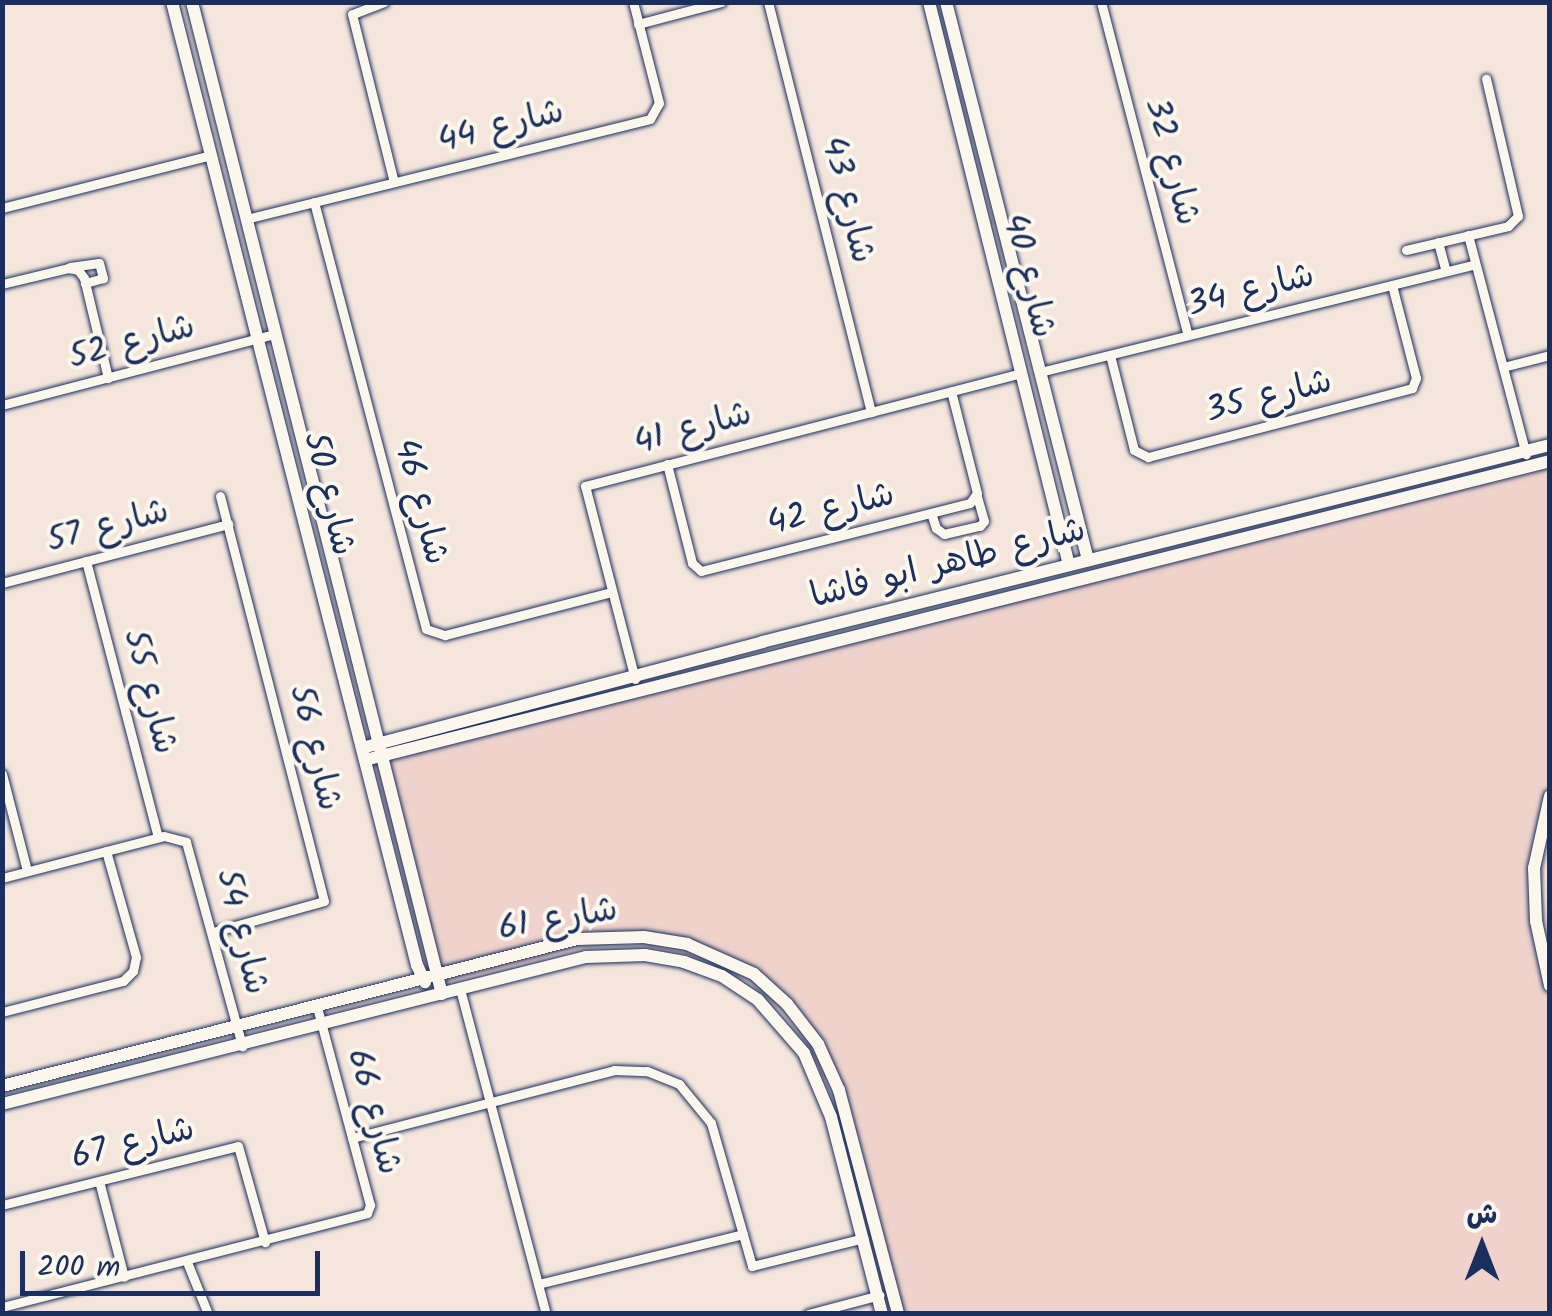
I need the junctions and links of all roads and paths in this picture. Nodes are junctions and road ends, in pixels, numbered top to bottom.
1 (172, 2) edge
2 (192, 2) edge
3 (384, 2) edge
4 (633, 2) edge
5 (720, 2) edge
6 (768, 2) edge
7 (929, 2) edge
8 (946, 2) edge
9 (1101, 2) edge
10 (638, 24) junction
11 (1486, 78) dead end
12 (211, 155) junction
13 (394, 182) junction
14 (314, 202) junction
15 (2, 208) edge
16 (246, 219) junction
17 (1468, 235) junction
18 (1438, 242) junction
19 (1406, 250) dead end
20 (1476, 264) junction
21 (68, 268) junction
22 (1446, 271) junction
23 (85, 283) junction
24 (2, 284) edge
25 (1392, 285) junction
26 (275, 334) junction
27 (1188, 335) junction
28 (257, 339) junction
29 (1110, 355) junction
30 (1550, 355) edge
31 (1503, 367) junction
32 (1040, 372) junction
33 (1022, 373) junction
34 (108, 378) junction
35 (950, 392) junction
36 (2, 405) edge
37 (872, 412) junction
38 (1550, 445) edge
39 (1525, 451) junction
40 (1550, 461) edge
41 (667, 464) junction
42 (1530, 466) junction
43 (977, 493) junction
44 (220, 496) dead end
45 (932, 513) junction
46 (228, 524) junction
47 (1088, 560) junction
48 (86, 561) junction
49 (1069, 565) junction
50 (2, 583) edge
51 (611, 592) junction
52 (634, 676) junction
53 (638, 692) junction
54 (380, 750) junction
55 (364, 754) junction
56 (2, 774) edge
57 (1550, 796) edge
58 (158, 837) junction
59 (106, 851) junction
60 (27, 871) junction
61 (2, 878) edge
62 (213, 932) junction
63 (430, 977) junction
64 (1550, 986) edge
65 (460, 990) junction
66 (438, 996) junction
67 (317, 1008) junction
68 (2, 1012) edge
69 (322, 1027) junction
70 (237, 1028) junction
71 (242, 1046) junction
72 (2, 1086) edge
73 (490, 1102) junction
74 (2, 1104) edge
75 (846, 1112) junction
76 (832, 1116) junction
77 (352, 1138) junction
78 (99, 1181) junction
79 (2, 1205) edge
80 (742, 1234) junction
81 (864, 1238) junction
82 (265, 1242) junction
83 (187, 1262) junction
84 (124, 1277) junction
85 (538, 1284) junction
86 (893, 1292) junction
87 (878, 1296) junction
88 (37, 1299) junction
89 (2, 1307) edge
90 (40, 1314) edge
91 (208, 1314) edge
92 (546, 1314) edge
93 (808, 1314) edge
94 (882, 1314) edge
95 (898, 1314) edge

1 - 12 street, شارع 50
2 - 16 street, شارع 50
3 - 13 street
4 - 10 street, شارع 44
5 - 10 street
6 - 37 street, شارع 43
7 - 33 street, شارع 40
8 - 32 street, شارع 40
9 - 27 street, شارع 32
10 - 13 street, شارع 44
11 - 17 street
12 - 15 street
12 - 28 street, شارع 50
13 - 14 street, شارع 44
14 - 16 street, شارع 44
14 - 51 street, شارع 46
16 - 26 street, شارع 50
17 - 18 street
17 - 20 street
18 - 19 street
18 - 22 street
20 - 22 street, شارع 34
20 - 31 street
21 - 23 street
21 - 23 street
21 - 24 street
22 - 25 street, شارع 34
23 - 34 street
25 - 27 street, شارع 34
25 - 29 street, شارع 35
26 - 28 street, شارع 52
26 - 54 street, شارع 50
27 - 29 street, شارع 34
28 - 34 street, شارع 52
28 - 55 street, شارع 50
29 - 32 street, شارع 34
30 - 31 street
31 - 39 street
32 - 47 street, شارع 40
33 - 35 street, شارع 41
33 - 49 street, شارع 40
34 - 36 street, شارع 52
35 - 37 street, شارع 41
35 - 43 street
37 - 41 street, شارع 41
38 - 39 street, شارع طاهر ابو فاشا
39 - 42 street
39 - 47 street, شارع طاهر ابو فاشا
40 - 42 street, شارع طاهر ابو فاشا
41 - 45 street, شارع 42
41 - 51 street, شارع 41
42 - 53 street, شارع طاهر ابو فاشا
43 - 45 street, شارع 42
43 - 45 street
44 - 46 street, شارع 56
46 - 48 street, شارع 57
46 - 62 street, شارع 56
47 - 49 street, شارع طاهر ابو فاشا
48 - 50 street, شارع 57
48 - 58 street, شارع 55
49 - 52 street, شارع طاهر ابو فاشا
51 - 52 street, شارع 41
52 - 53 street, شارع 41
52 - 54 street, شارع طاهر ابو فاشا
53 - 54 street, شارع طاهر ابو فاشا
54 - 55 street, شارع طاهر ابو فاشا
54 - 63 street, شارع 50
55 - 63 street, شارع 50
56 - 60 street
57 - 64 street
58 - 59 street
58 - 62 street, شارع 54
59 - 60 street
59 - 68 street
60 - 61 street
62 - 70 street, شارع 54
63 - 66 street, شارع 50
63 - 67 street, شارع 61
63 - 75 street, شارع 61
65 - 66 street, شارع 61
65 - 73 street
65 - 76 street, شارع 61
66 - 69 street, شارع 61
67 - 69 street, شارع 66
67 - 70 street, شارع 61
69 - 71 street, شارع 61
69 - 77 street, شارع 66
70 - 71 street, شارع 54
70 - 72 street, شارع 61
71 - 74 street, شارع 61
73 - 77 street
73 - 80 street
73 - 85 street
75 - 76 street
75 - 86 street, شارع 61
76 - 81 street, شارع 61
77 - 82 street, شارع 66
78 - 79 street, شارع 67
78 - 82 street, شارع 67
78 - 84 street
80 - 81 street
80 - 85 street
81 - 87 street, شارع 61
82 - 83 street, شارع 66
83 - 84 street, شارع 66
83 - 91 street
84 - 88 street, شارع 66
85 - 92 street
86 - 87 street
86 - 95 street, شارع 61
87 - 93 street
87 - 94 street, شارع 61
88 - 89 street, شارع 66
88 - 90 street

